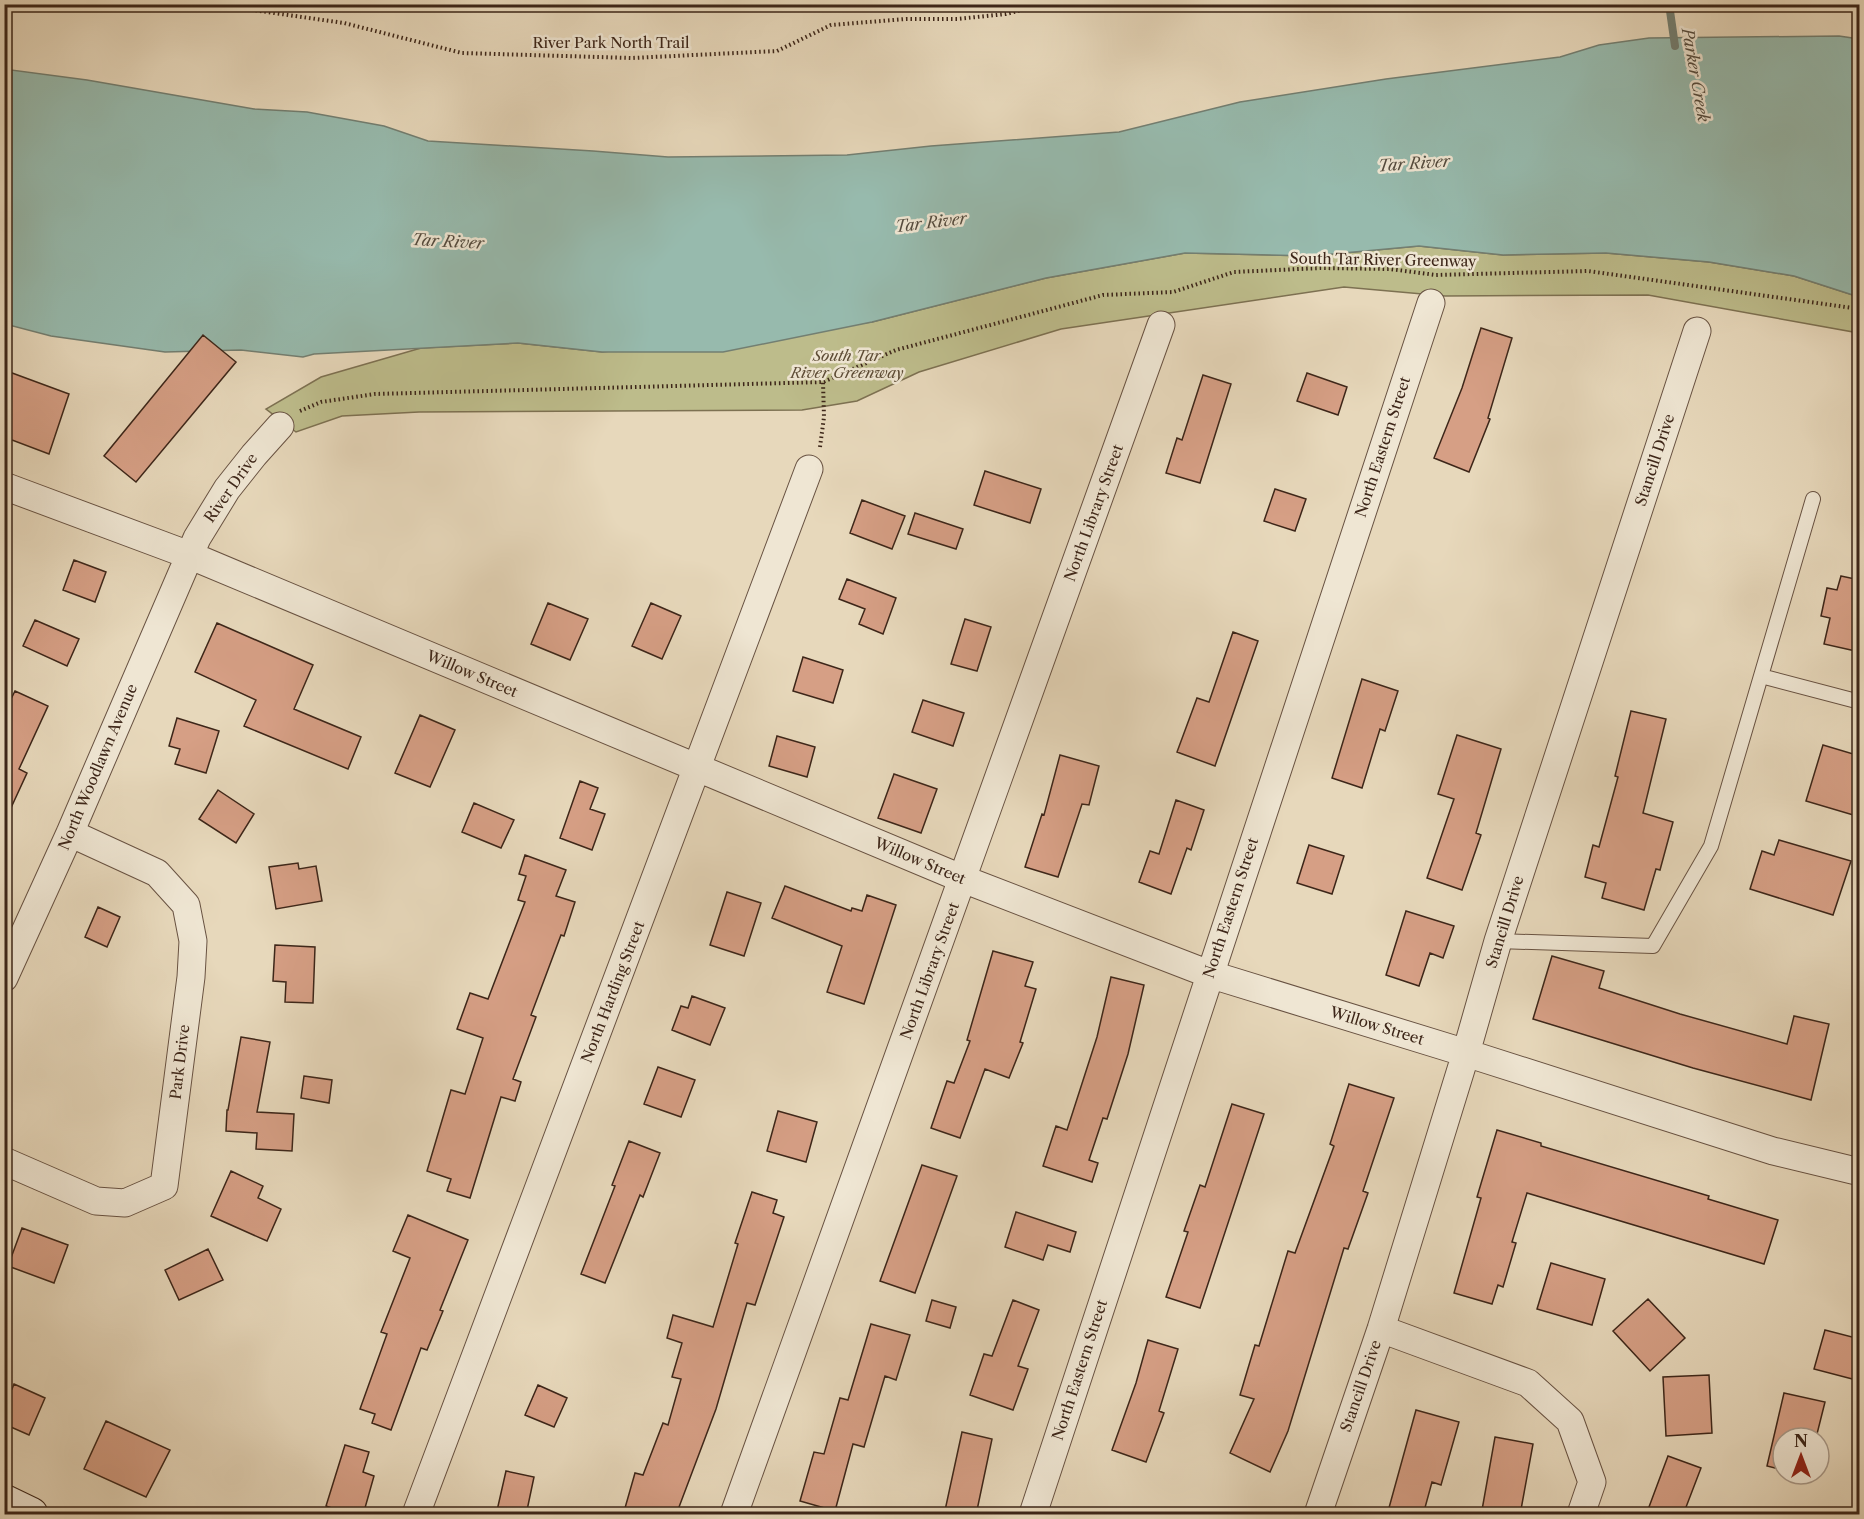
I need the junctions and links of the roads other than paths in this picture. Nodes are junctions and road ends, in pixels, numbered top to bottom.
1 (1431, 303) dead end
2 (1161, 325) dead end
3 (1697, 331) dead end
4 (280, 426) road end
5 (809, 469) road end
6 (4, 486) edge
7 (1813, 499) dead end
8 (189, 555) junction
9 (1761, 676) junction
10 (1860, 702) edge
11 (697, 768) junction
12 (70, 833) junction
13 (963, 879) junction
14 (1498, 941) junction
15 (1209, 974) junction
16 (4, 978) edge
17 (1466, 1053) junction
18 (4, 1161) edge
19 (1860, 1172) edge
20 (1381, 1329) junction
21 (4, 1501) edge
22 (31, 1515) edge
23 (416, 1515) edge
24 (734, 1515) edge
25 (1033, 1515) edge
26 (1318, 1515) edge
27 (1581, 1515) edge

1 - 15 street, North Eastern Street
2 - 13 street, North Library Street
3 - 14 street, Stancill Drive
4 - 8 street, River Drive
5 - 11 street, North Harding Street
6 - 8 street, Willow Street
7 - 9 lane
8 - 11 street, Willow Street
8 - 12 street, North Woodlawn Avenue
9 - 10 lane
9 - 14 lane
11 - 13 street, Willow Street
11 - 23 street, North Harding Street
12 - 16 street, North Woodlawn Avenue
12 - 18 street, Park Drive
13 - 15 street, Willow Street
13 - 24 street, North Library Street
14 - 17 street, Stancill Drive
15 - 17 street, Willow Street
15 - 25 street, North Eastern Street
17 - 19 street, Willow Street
17 - 20 street, Stancill Drive
20 - 26 street, Stancill Drive
20 - 27 street
21 - 22 street

